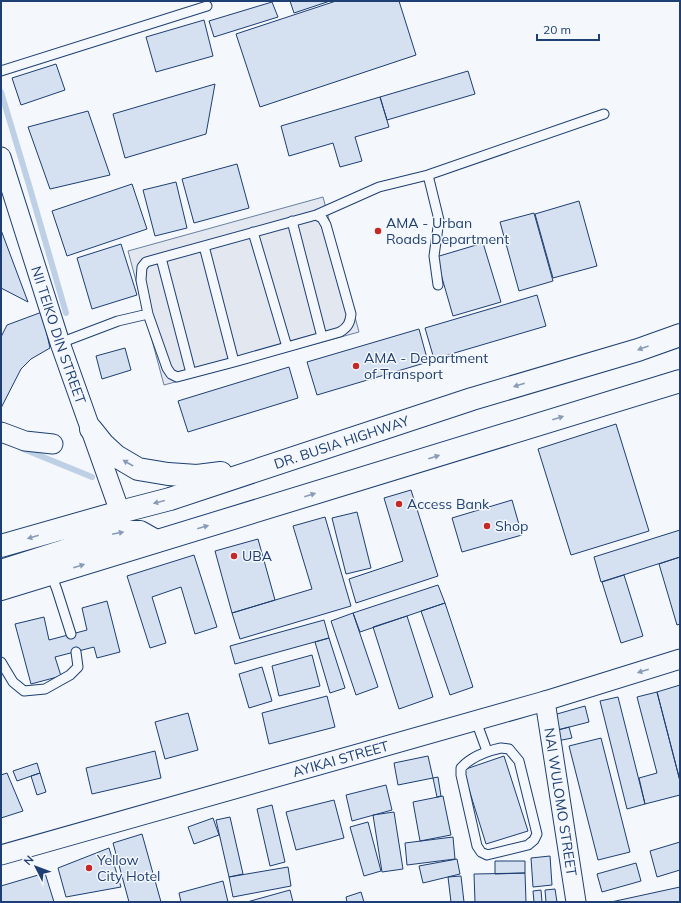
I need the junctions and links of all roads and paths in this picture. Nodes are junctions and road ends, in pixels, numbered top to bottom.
1 (207, 6) dead end
2 (1, 71) edge
3 (604, 114) dead end
4 (1, 157) edge
5 (428, 175) junction
6 (316, 215) junction
7 (292, 221) junction
8 (253, 232) junction
9 (204, 246) junction
10 (161, 258) junction
11 (438, 285) dead end
12 (148, 314) junction
13 (680, 335) edge
14 (322, 337) junction
15 (60, 343) junction
16 (287, 347) junction
17 (234, 362) junction
18 (191, 373) junction
19 (680, 381) edge
20 (91, 429) junction
21 (1, 432) edge
22 (54, 444) dead end
23 (262, 468) junction
24 (120, 512) junction
25 (156, 541) junction
26 (1, 546) edge
27 (1, 571) edge
28 (51, 574) junction
29 (1, 589) edge
30 (71, 634) dead end
31 (76, 652) dead end
32 (680, 659) edge
33 (1, 662) edge
34 (545, 701) junction
35 (476, 720) junction
36 (487, 751) junction
37 (1, 855) edge
38 (576, 902) edge

1 - 2 lane
3 - 5 lane
4 - 15 street, NII TEIKO DIN STREET
5 - 6 lane
5 - 11 lane
6 - 7 lane
6 - 14 lane
7 - 8 lane
7 - 14 lane
8 - 9 lane
8 - 16 lane
9 - 10 lane
9 - 17 lane
10 - 12 lane
10 - 18 lane
12 - 15 lane
12 - 18 lane
13 -> 23 highway, DR. BUSIA HIGHWAY
14 - 16 lane
15 - 20 street, NII TEIKO DIN STREET
16 - 17 lane
17 - 18 lane
25 -> 19 highway
23 -> 20 highway
20 - 24 street, NII TEIKO DIN STREET
21 - 22 street
23 -> 24 highway, DR. BUSIA HIGHWAY
24 -> 26 highway, DR. BUSIA HIGHWAY
27 -> 25 highway
28 -> 25 highway
28 - 29 highway
28 - 30 lane
31 - 33 lane
32 -> 34 street, AYIKAI STREET
34 - 35 street, AYIKAI STREET
34 - 38 street, NAI WULOMO STREET
35 - 36 lane
35 - 37 street, AYIKAI STREET
36 - 36 lane

